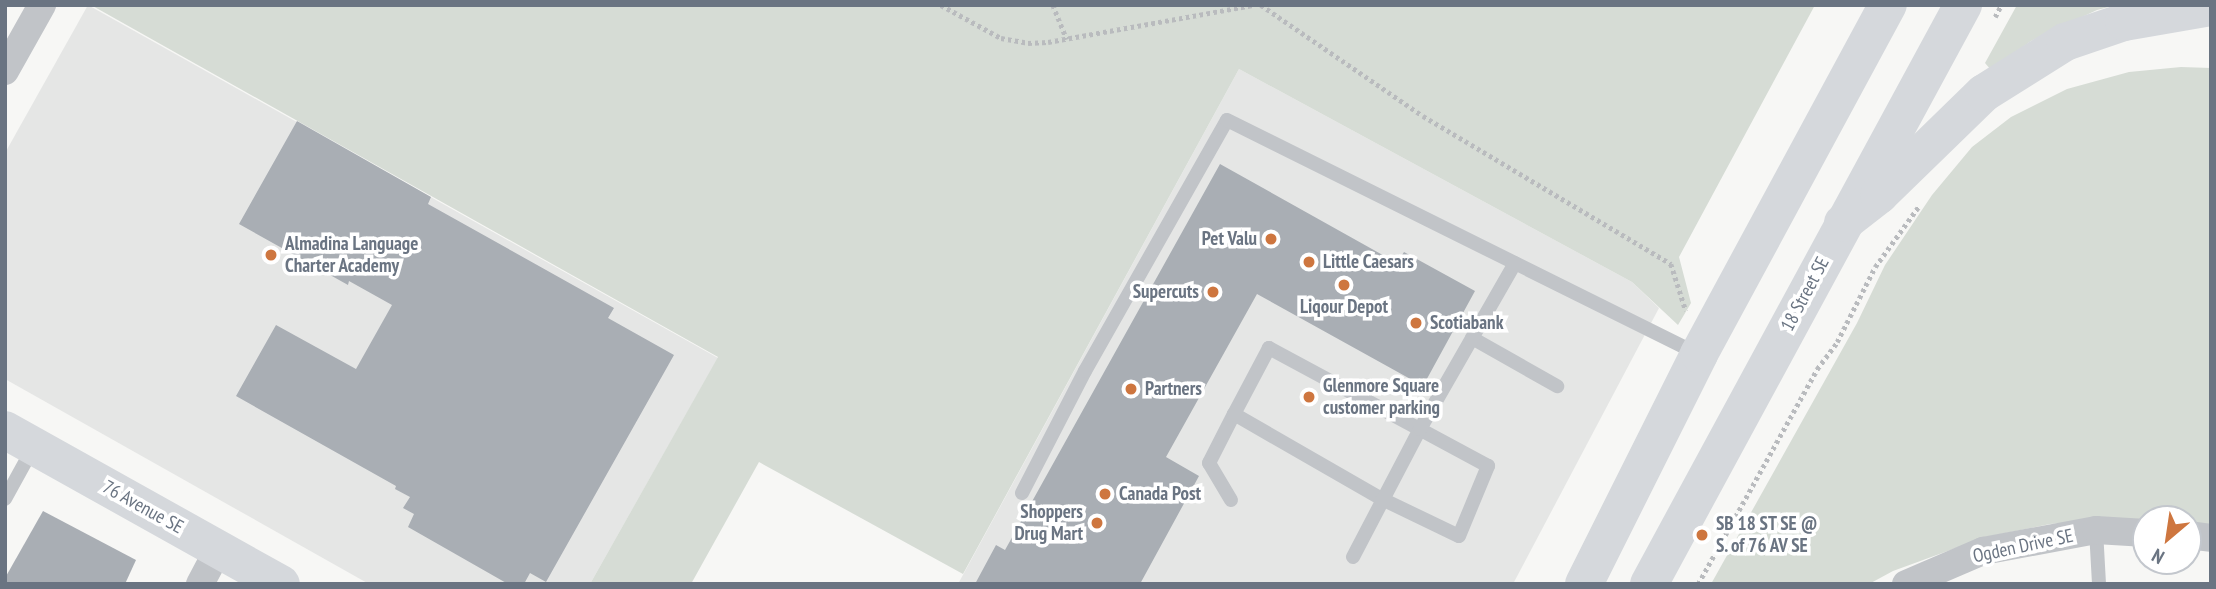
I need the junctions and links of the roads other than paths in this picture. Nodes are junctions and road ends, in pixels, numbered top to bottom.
1 (42, 5) edge
2 (1888, 5) edge
3 (1963, 5) edge
4 (2211, 7) edge
5 (5, 71) edge
6 (1843, 223) junction
7 (1515, 263) junction
8 (1472, 338) junction
9 (1699, 355) junction
10 (1557, 386) dead end
11 (1234, 414) junction
12 (1420, 429) junction
13 (20, 438) edge
14 (1022, 494) dead end
15 (5, 499) edge
16 (1382, 499) junction
17 (1231, 500) dead end
18 (2096, 530) junction
19 (2132, 532) edge
20 (219, 549) junction
21 (1353, 557) dead end
22 (200, 584) edge
23 (281, 584) edge
24 (1584, 584) edge
25 (1649, 584) edge
26 (1906, 584) edge
27 (2099, 584) edge

1 - 5 street
2 - 9 main road
3 - 6 main road, 18 Street SE
4 - 6 main road
6 - 25 main road, 18 Street SE
7 - 8 lane
7 - 9 lane
7 - 14 lane
8 - 10 lane
8 - 12 lane
9 - 24 main road
11 - 12 lane
11 - 16 lane
11 - 17 lane
12 - 16 lane
12 - 16 lane
13 - 15 lane
13 - 20 main road, 76 Avenue SE
16 - 21 lane
18 - 19 street, Ogden Drive SE
18 - 26 street, Ogden Drive SE
18 - 27 lane
20 - 22 street
20 - 23 main road, 76 Avenue SE

